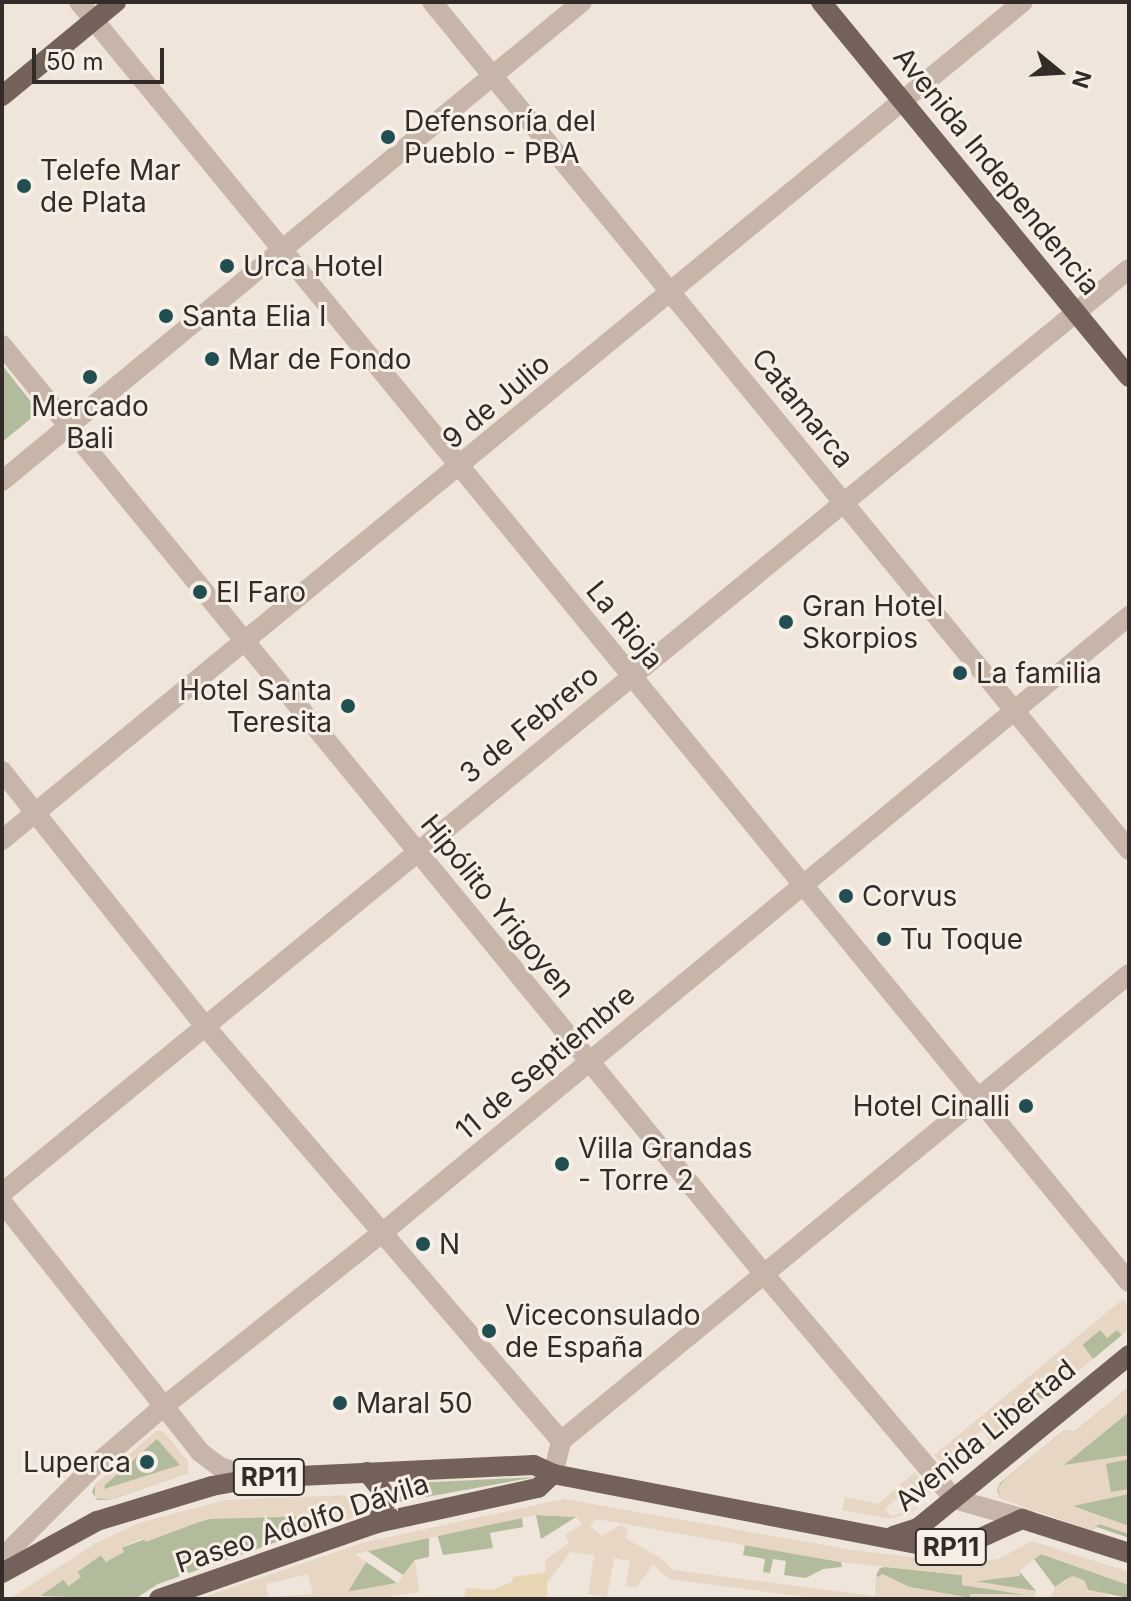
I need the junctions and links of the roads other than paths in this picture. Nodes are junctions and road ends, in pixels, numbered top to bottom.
1 (79, 2) edge
2 (116, 2) edge
3 (432, 2) edge
4 (582, 2) edge
5 (821, 2) edge
6 (1023, 2) edge
7 (94, 21) junction
8 (491, 76) junction
9 (2, 96) edge
10 (903, 101) junction
11 (281, 249) junction
12 (1129, 269) edge
13 (671, 292) junction
14 (1076, 312) junction
15 (2, 345) edge
16 (1129, 377) edge
17 (69, 427) junction
18 (460, 467) junction
19 (2, 481) edge
20 (844, 502) junction
21 (1129, 616) edge
22 (246, 642) junction
23 (631, 676) junction
24 (1014, 710) junction
25 (2, 771) edge
26 (36, 813) junction
27 (2, 840) edge
28 (1129, 850) edge
29 (417, 851) junction
30 (803, 886) junction
31 (1129, 974) edge
32 (204, 1025) junction
33 (589, 1061) junction
34 (978, 1099) junction
35 (2, 1193) edge
36 (2, 1202) edge
37 (382, 1233) junction
38 (764, 1274) junction
39 (1129, 1282) edge
40 (1129, 1355) edge
41 (163, 1407) junction
42 (561, 1441) junction
43 (367, 1472) junction
44 (553, 1474) junction
45 (257, 1478) junction
46 (954, 1499) junction
47 (1028, 1520) junction
48 (377, 1523) junction
49 (869, 1533) junction
50 (1129, 1553) edge
51 (2, 1558) edge
52 (2, 1573) edge
53 (159, 1599) edge

1 - 7 street, La Rioja
2 - 7 main road
3 - 8 street, Catamarca
4 - 8 street
5 - 10 main road, Avenida Independencia
6 - 10 street, 9 de Julio
7 - 9 main road
7 - 11 street, La Rioja
8 - 11 street
8 - 13 street, Catamarca
10 - 13 street, 9 de Julio
10 - 14 main road, Avenida Independencia
11 - 17 street
11 - 18 street, La Rioja
12 - 14 street, 3 de Febrero
13 - 18 street, 9 de Julio
13 - 20 street, Catamarca
14 - 16 main road, Avenida Independencia
14 - 20 street, 3 de Febrero
15 - 17 street, Hipólito Yrigoyen
17 - 19 street
17 - 22 street, Hipólito Yrigoyen
18 - 22 street, 9 de Julio
18 - 23 street, La Rioja
20 - 23 street, 3 de Febrero
20 - 24 street, Catamarca
21 - 24 street, 11 de Septiembre
22 - 26 street, 9 de Julio
22 - 29 street, Hipólito Yrigoyen
23 - 29 street, 3 de Febrero
23 - 30 street, La Rioja
24 - 28 street, Catamarca
24 - 30 street, 11 de Septiembre
25 - 26 street
26 - 27 street, 9 de Julio
26 - 32 street
29 - 32 street, 3 de Febrero
29 - 33 street, Hipólito Yrigoyen
30 - 33 street, 11 de Septiembre
30 - 34 street, La Rioja
31 - 34 street
32 - 35 street, 3 de Febrero
32 - 37 street
33 - 37 street, 11 de Septiembre
33 - 38 street, Hipólito Yrigoyen
34 - 38 street
34 - 39 street, La Rioja
36 - 41 street
37 - 41 street, 11 de Septiembre
37 - 42 street
38 - 42 street
38 - 46 street, Hipólito Yrigoyen
40 - 46 main road, Avenida Libertad / RP11
41 - 45 street
41 - 51 street, 11 de Septiembre
42 - 44 street
43 - 44 main road, RP11
43 - 45 main road, RP11
43 - 48 main road
44 - 48 main road, Paseo Adolfo Dávila
44 - 49 main road, RP11
45 - 52 main road, RP11
46 - 47 street
46 - 49 main road, Avenida Libertad / RP11
47 - 49 main road, RP11
47 - 50 main road, RP11
48 - 53 main road, Paseo Adolfo Dávila

